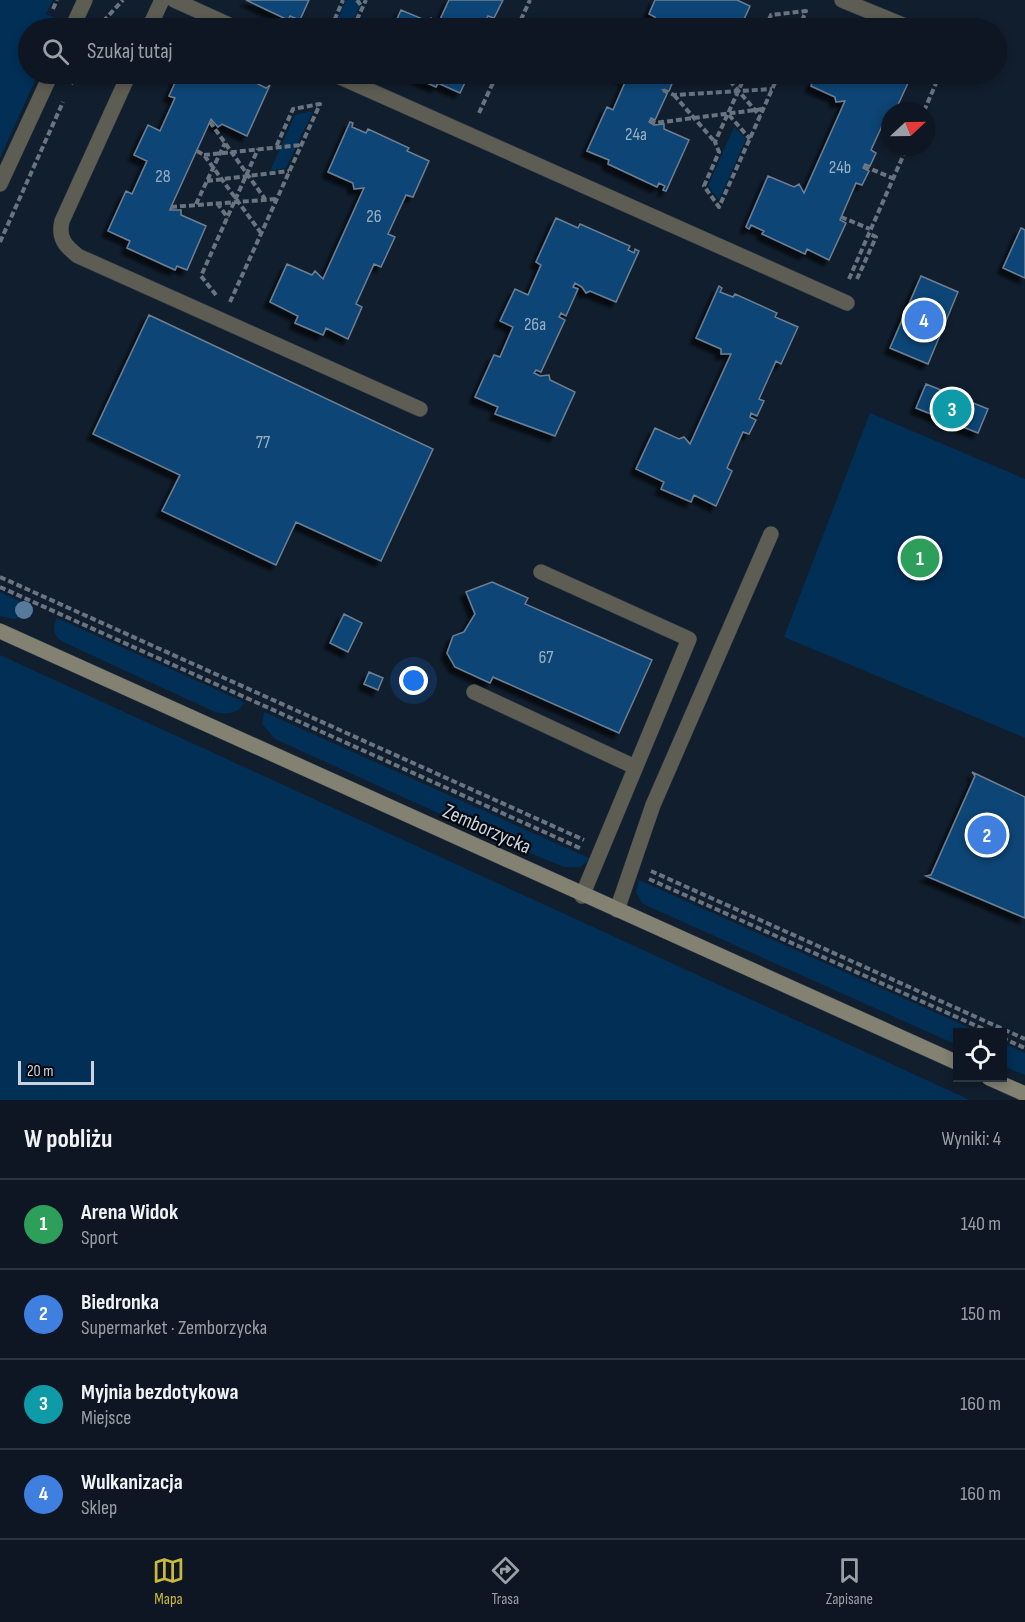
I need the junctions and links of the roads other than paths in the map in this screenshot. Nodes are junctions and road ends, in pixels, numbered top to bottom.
1 (85, 0) edge
2 (162, 0) edge
3 (174, 0) edge
4 (842, 0) edge
5 (77, 18) edge
6 (154, 18) edge
7 (214, 18) edge
8 (886, 18) edge
9 (46, 84) edge
10 (124, 84) edge
11 (355, 84) edge
12 (0, 184) edge
13 (847, 303) dead end
14 (420, 409) dead end
15 (771, 534) dead end
16 (541, 572) dead end
17 (0, 631) edge
18 (474, 692) dead end
19 (635, 767) junction
20 (582, 896) junction
21 (617, 910) junction
22 (953, 1061) edge
23 (1000, 1082) edge
24 (1025, 1094) edge

1 - 5 street
2 - 6 street
3 - 7 street
4 - 8 street
9 - 12 street
10 - 14 street
11 - 13 street
15 - 21 street
16 - 19 street
17 - 20 street, Zemborzycka
18 - 19 street
19 - 20 street
20 - 21 street, Zemborzycka
21 - 22 street, Zemborzycka
23 - 24 street

